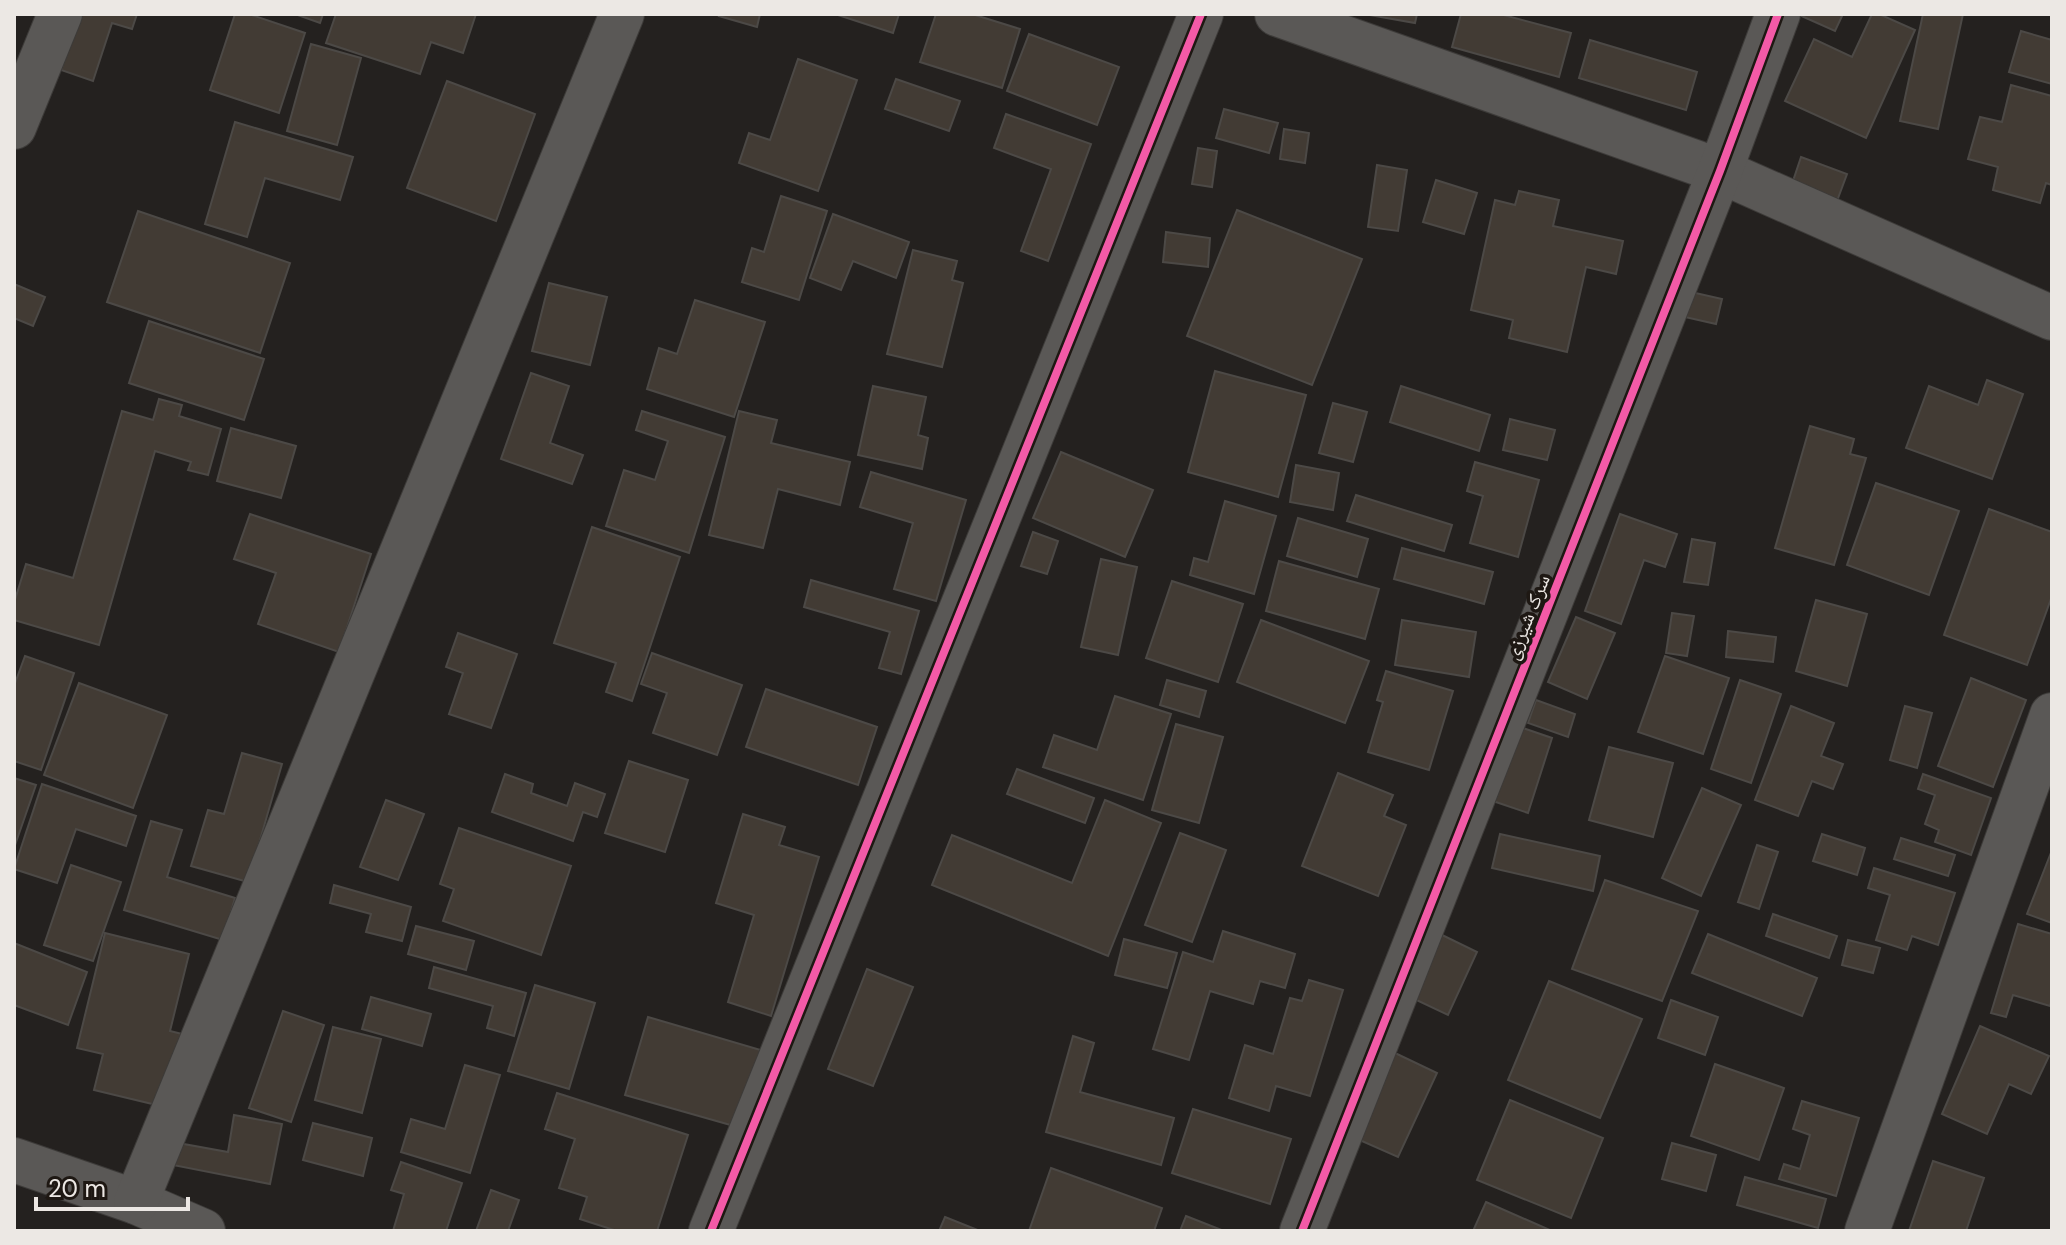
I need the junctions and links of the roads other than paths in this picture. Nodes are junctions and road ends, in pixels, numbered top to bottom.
1 (60, 14) edge
2 (622, 14) edge
3 (1201, 14) edge
4 (1277, 14) edge
5 (1778, 14) edge
6 (14, 127) edge
7 (1720, 171) junction
8 (2052, 318) edge
9 (2052, 715) edge
10 (14, 1160) edge
11 (136, 1202) junction
12 (203, 1231) edge
13 (711, 1231) edge
14 (1302, 1231) edge
15 (1867, 1231) edge

1 - 6 street
2 - 11 street
3 - 13 street
4 - 7 street
5 - 7 street, سرک شیرزی
7 - 8 street
7 - 14 street, سرک شیرزی
9 - 15 street
10 - 11 street
11 - 12 street

